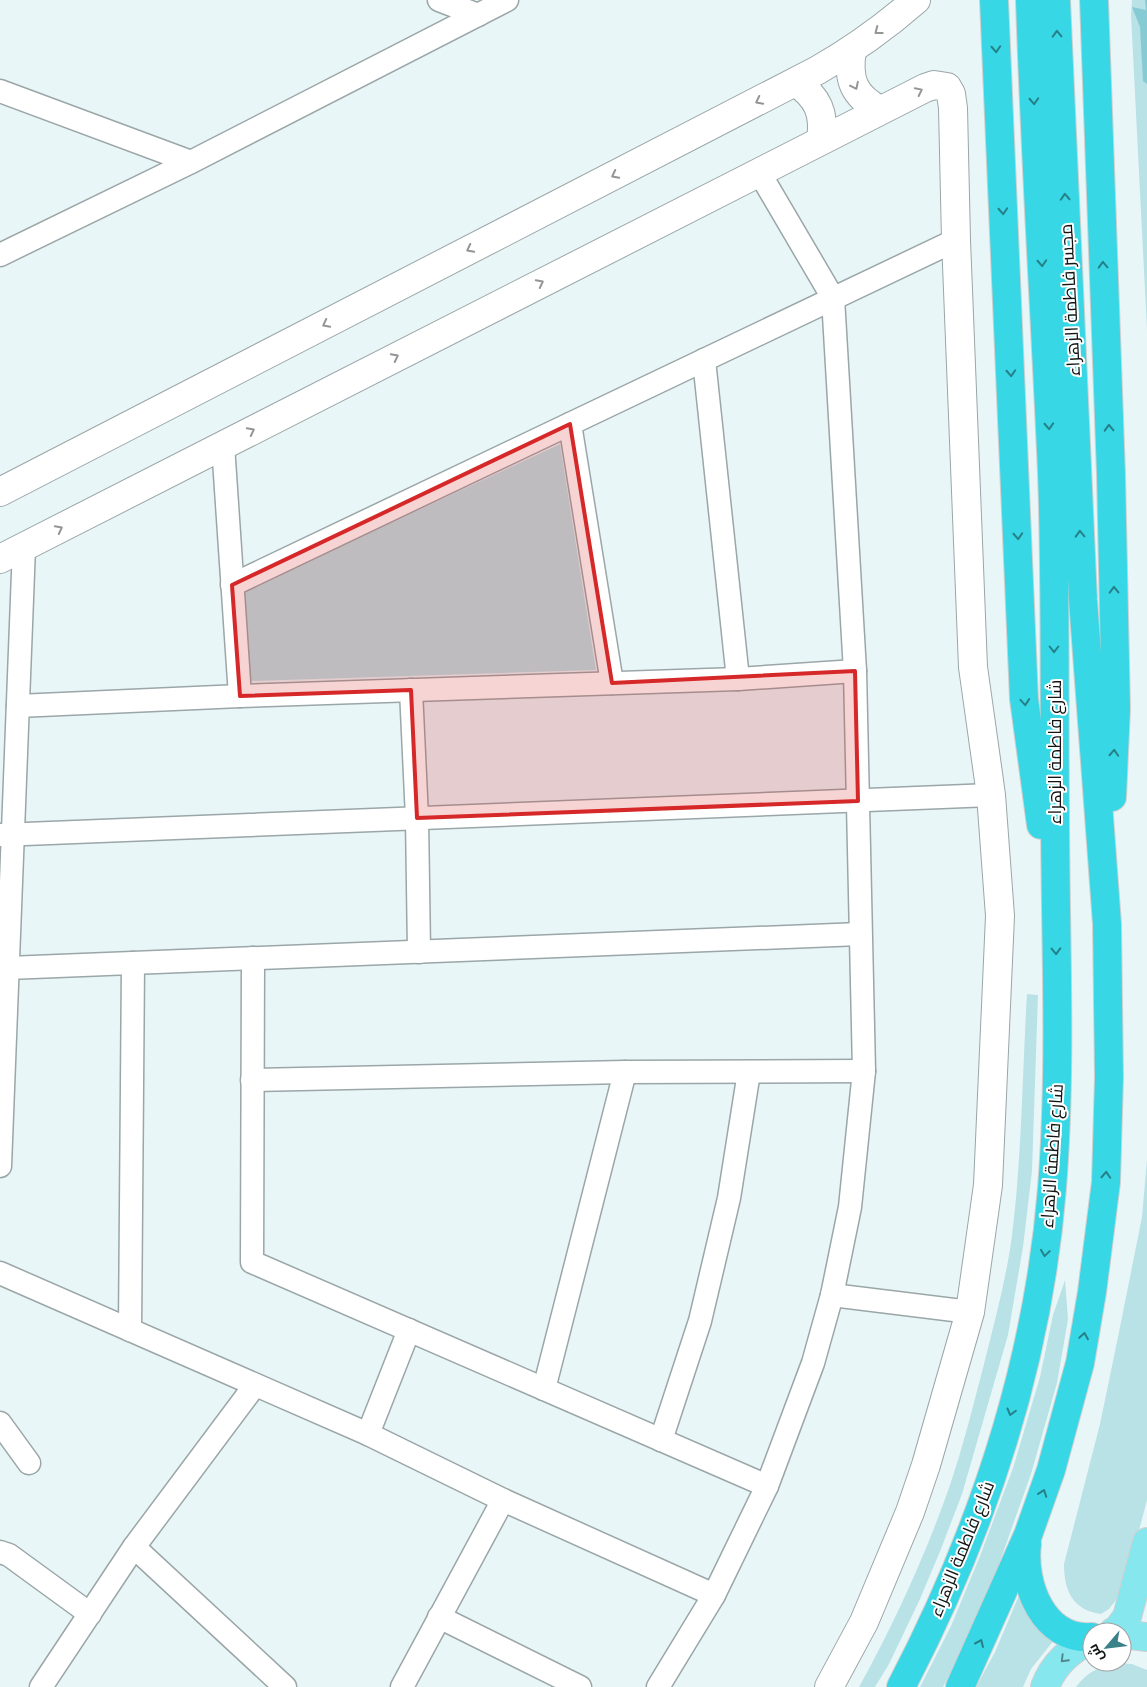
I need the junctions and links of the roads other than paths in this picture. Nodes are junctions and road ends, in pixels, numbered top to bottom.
1 (439, 0) edge
2 (507, 0) edge
3 (916, 0) edge
4 (1030, 0) edge
5 (1056, 0) edge
6 (994, 4) edge
7 (1094, 6) edge
8 (478, 15) junction
9 (852, 50) junction
10 (796, 82) junction
11 (0, 91) edge
12 (880, 110) junction
13 (821, 140) junction
14 (191, 162) junction
15 (759, 172) junction
16 (956, 240) junction
17 (0, 256) edge
18 (833, 298) junction
19 (704, 360) junction
20 (570, 424) junction
21 (223, 445) junction
22 (0, 492) edge
23 (24, 547) junction
24 (0, 559) edge
25 (232, 585) junction
26 (1054, 600) joint
27 (1083, 600) joint
28 (855, 671) junction
29 (738, 679) junction
30 (612, 683) junction
31 (411, 690) junction
32 (240, 696) junction
33 (18, 706) junction
34 (991, 796) junction
35 (858, 801) junction
36 (418, 818) junction
37 (6, 835) edge
38 (1055, 920) junction
39 (1107, 924) junction
40 (860, 934) junction
41 (419, 952) junction
42 (253, 958) junction
43 (133, 963) junction
44 (8, 968) junction
45 (864, 1071) junction
46 (625, 1072) junction
47 (749, 1072) junction
48 (252, 1080) junction
49 (0, 1166) edge
50 (0, 1273) edge
51 (832, 1295) junction
52 (970, 1312) junction
53 (130, 1330) junction
54 (409, 1330) junction
55 (256, 1385) junction
56 (544, 1389) junction
57 (0, 1424) edge
58 (368, 1434) junction
59 (661, 1440) junction
60 (29, 1463) dead end
61 (767, 1486) junction
62 (503, 1500) junction
63 (1028, 1535) junction
64 (1147, 1542) edge
65 (134, 1547) junction
66 (0, 1552) edge
67 (714, 1594) junction
68 (90, 1614) junction
69 (440, 1617) junction
70 (1124, 1622) edge
71 (1132, 1635) edge
72 (1082, 1637) edge
73 (1147, 1637) edge
74 (1082, 1644) edge
75 (40, 1687) edge
76 (285, 1687) edge
77 (402, 1687) edge
78 (580, 1687) edge
79 (658, 1687) edge
80 (829, 1687) edge
81 (901, 1687) edge
82 (960, 1687) edge
83 (1045, 1687) edge

1 - 8 street
2 - 8 street
3 -> 9 main road
4 -> 26 highway, مجسر فاطمة الزهراء
27 -> 5 highway, مجسر فاطمة الزهراء
6 -> 38 highway
39 -> 7 highway
8 - 14 street
9 - 10 main road
9 -> 12 main road
10 - 13 main road
10 -> 22 main road
11 - 14 street
12 - 13 main road
12 -> 16 main road
13 - 15 main road
14 - 17 street
15 - 18 street
21 -> 15 main road
16 - 18 street
16 - 34 main road
18 - 19 street
18 - 28 street
19 - 20 street
19 - 29 street
20 - 25 street
20 - 30 street
23 -> 21 main road
21 - 25 street
23 - 24 main road
23 - 33 street
25 - 32 street
26 -> 38 highway, شارع فاطمة الزهراء
27 - 39 highway, شارع فاطمة الزهراء
28 - 29 street
28 - 35 street
29 - 30 street
30 - 31 street
31 - 32 street
31 - 36 street
32 - 33 street
33 - 37 street
34 - 35 street
34 - 52 main road
35 - 36 street
35 - 40 street
36 - 37 street
36 - 41 street
37 - 44 street
38 -> 81 highway, شارع فاطمة الزهراء
63 -> 39 highway, شارع فاطمة الزهراء
40 - 41 street
40 - 45 street
41 - 42 street
42 - 43 street
42 - 48 street
43 - 44 street
43 - 53 street
44 - 49 street
45 - 47 street
45 - 51 street
46 - 47 street
46 - 48 street
46 - 56 street
47 - 59 street
48 - 54 street
50 - 53 street
51 - 52 street
51 - 61 street
52 - 80 main road
53 - 55 street
54 - 56 street
54 - 58 street
55 - 58 street
55 - 65 street
56 - 59 street
57 - 60 street
58 - 62 street
59 - 61 street
61 - 67 street
62 - 67 street
62 - 69 street
63 - 72 highway
82 -> 63 highway, شارع فاطمة الزهراء
64 - 70 main road
65 - 68 street
65 - 76 street
66 - 68 street
67 - 79 street
68 - 75 street
69 - 77 street
69 - 78 street
71 - 73 main road
74 -> 83 main road

